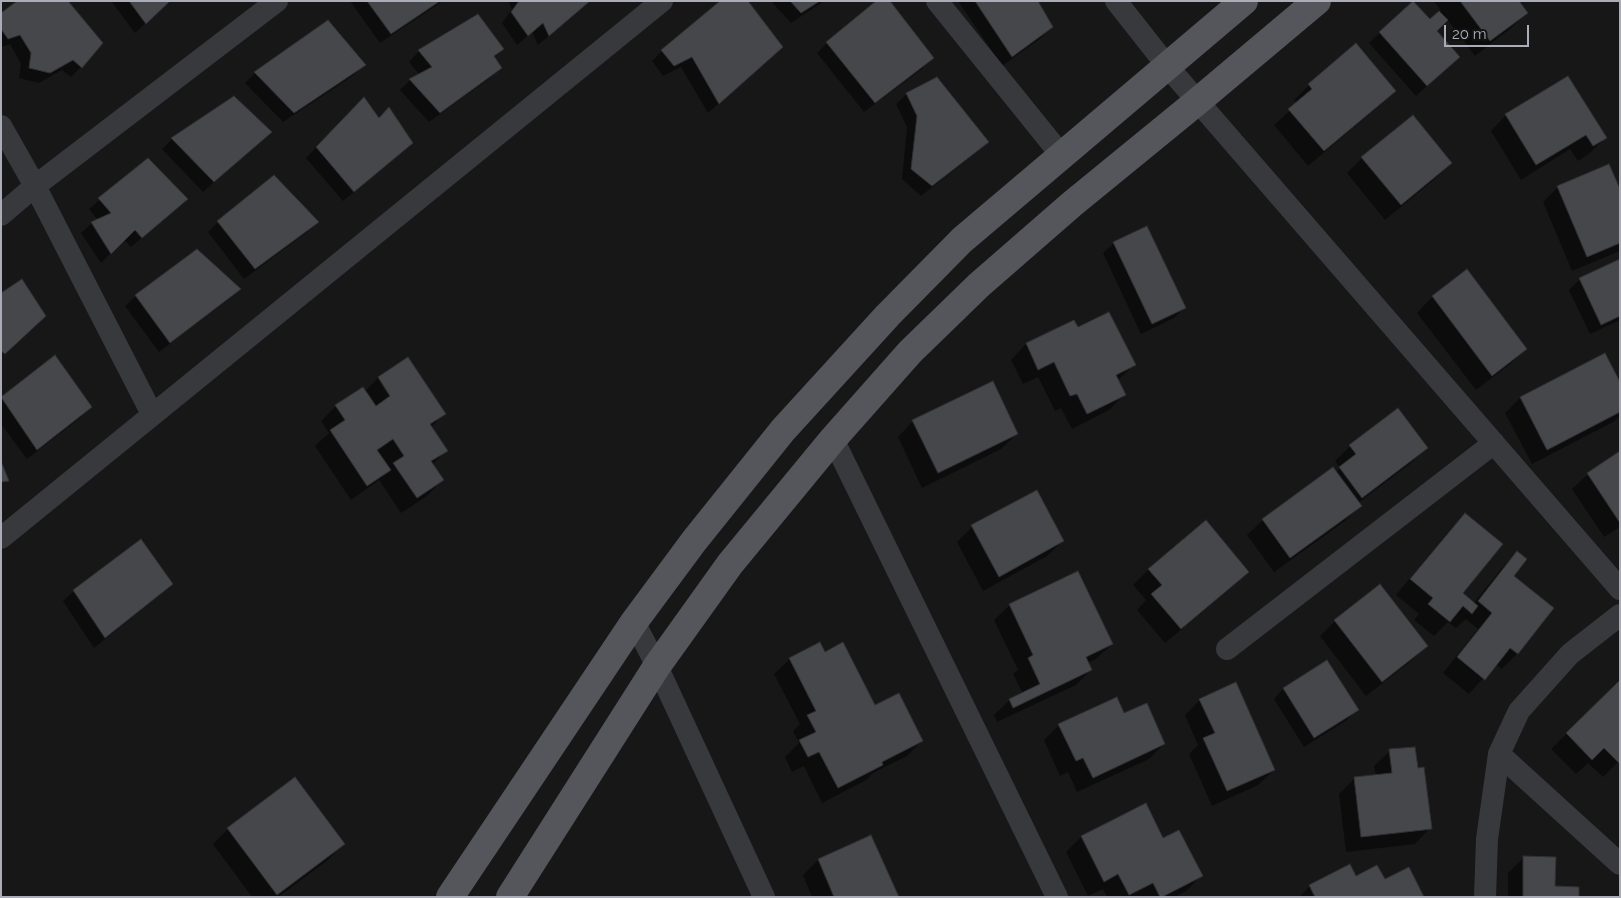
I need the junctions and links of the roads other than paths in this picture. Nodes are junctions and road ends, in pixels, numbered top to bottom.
1 (278, 1) edge
2 (662, 1) edge
3 (937, 1) edge
4 (1116, 1) edge
5 (1244, 1) edge
6 (1317, 1) edge
7 (1168, 67) junction
8 (1198, 101) junction
9 (1, 126) edge
10 (1062, 156) junction
11 (35, 186) junction
12 (1, 215) edge
13 (152, 414) junction
14 (833, 439) junction
15 (1494, 443) junction
16 (1, 538) edge
17 (1620, 588) edge
18 (1620, 615) edge
19 (634, 622) junction
20 (1227, 649) dead end
21 (657, 666) junction
22 (1499, 754) junction
23 (1620, 864) edge
24 (450, 897) edge
25 (510, 897) edge
26 (764, 897) edge
27 (1057, 897) edge
28 (1485, 897) edge

1 - 11 street
2 - 13 street
3 - 10 street
4 - 7 street
5 - 7 main road
6 - 8 main road
7 - 8 street
7 - 10 main road
8 - 14 main road
8 - 15 street
9 - 11 street
10 - 19 main road
11 - 12 street
11 - 13 street
13 - 16 street
14 - 21 main road
14 - 27 street
15 - 17 street
15 - 20 street
18 - 22 street
19 - 21 street
19 - 24 main road
21 - 25 main road
21 - 26 street
22 - 23 street
22 - 28 street

